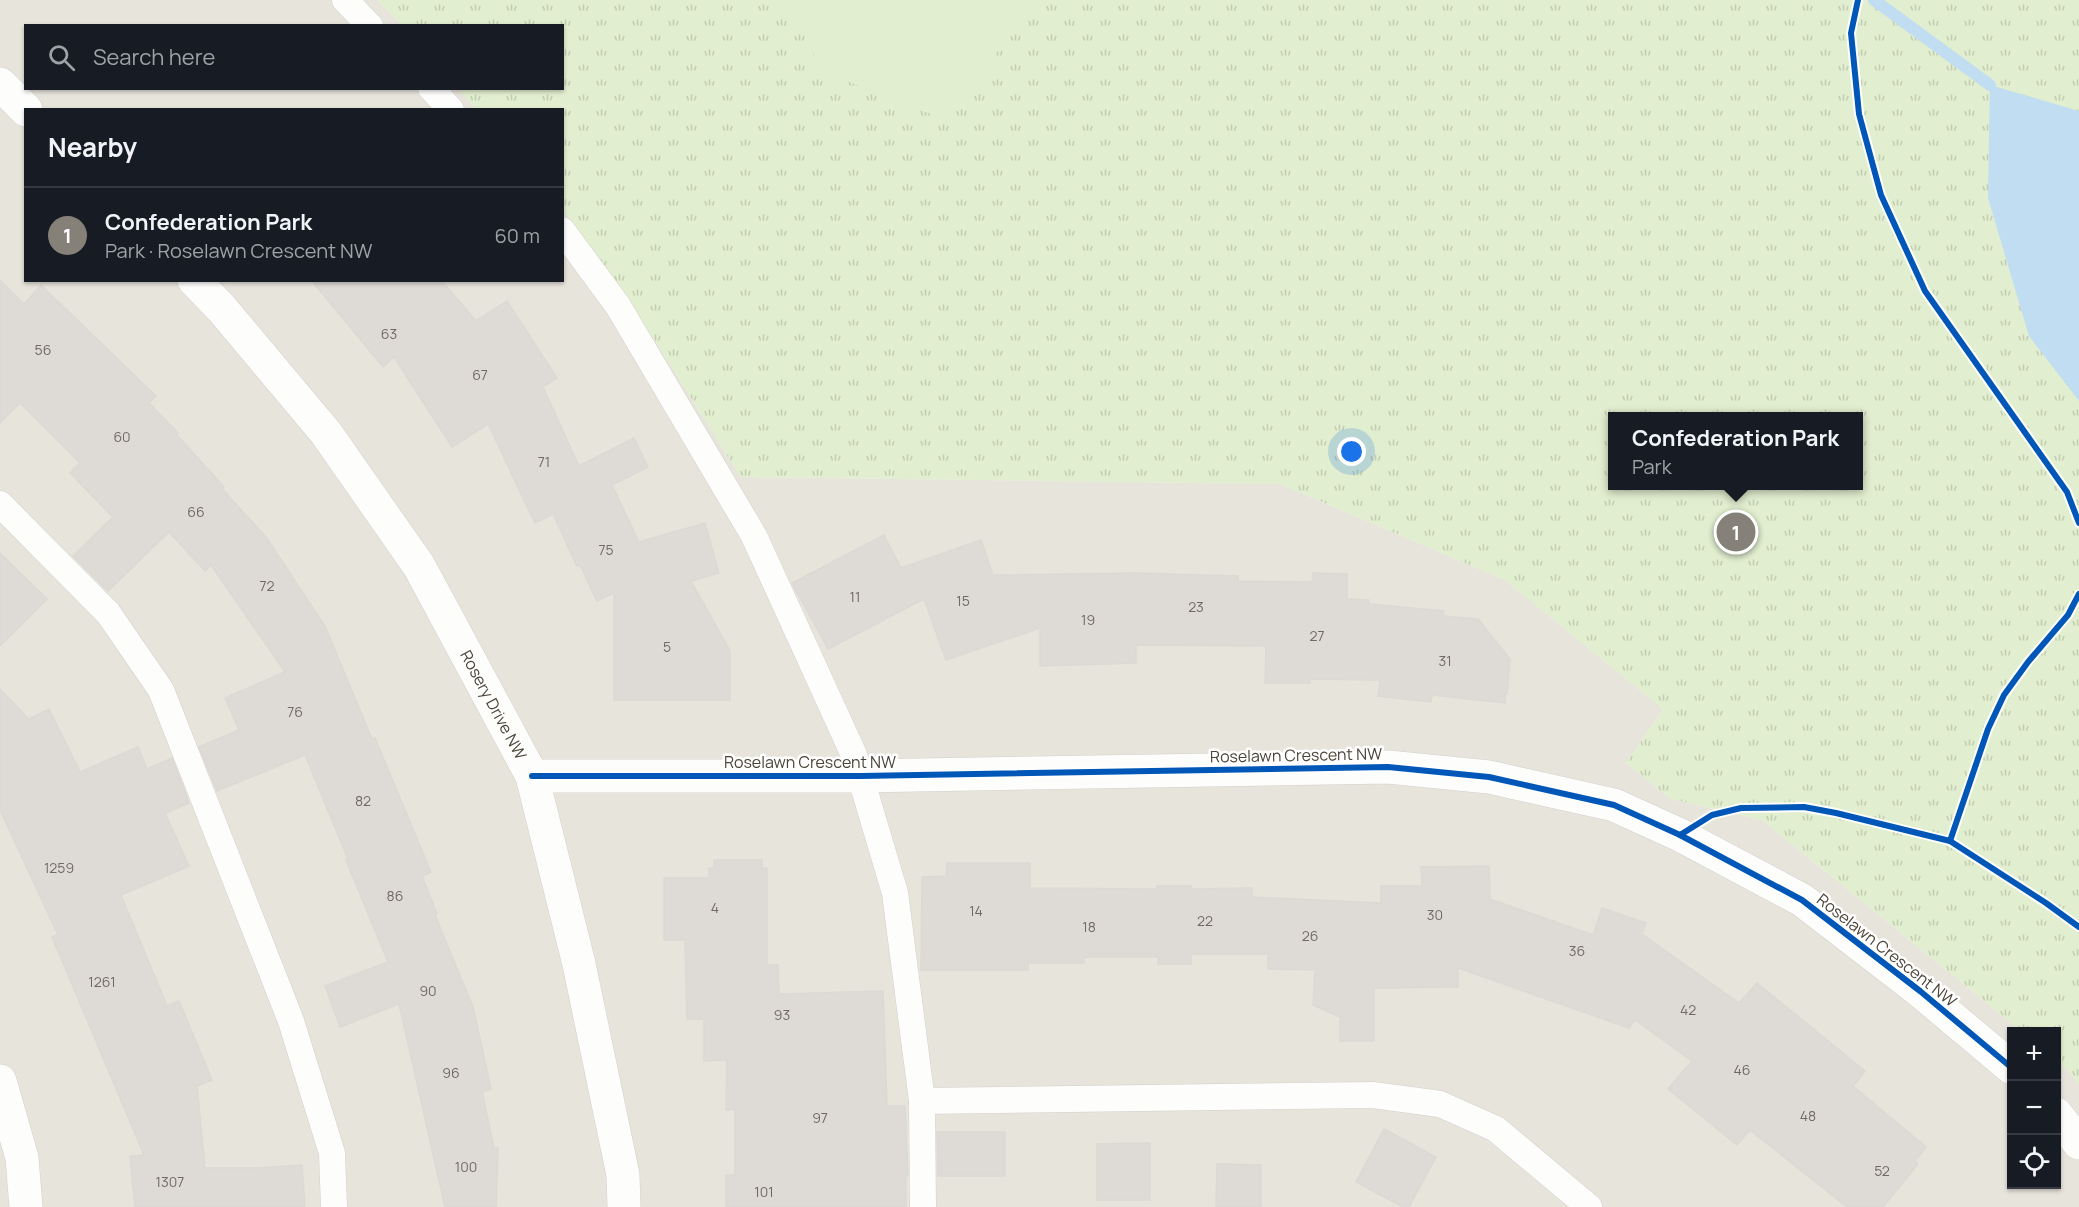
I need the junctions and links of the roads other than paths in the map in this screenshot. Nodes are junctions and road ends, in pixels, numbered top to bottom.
1 (345, 0) edge
2 (368, 24) edge
3 (0, 84) edge
4 (433, 90) edge
5 (24, 108) edge
6 (449, 108) edge
7 (564, 233) edge
8 (196, 282) edge
9 (0, 504) edge
10 (532, 776) junction
11 (860, 776) junction
12 (2007, 1064) edge
13 (0, 1081) edge
14 (922, 1101) junction
15 (2061, 1120) edge
16 (2079, 1143) edge
17 (26, 1207) edge
18 (334, 1207) edge
19 (624, 1207) edge
20 (923, 1207) edge
21 (1590, 1207) edge

1 - 2 lane
3 - 5 street
4 - 6 lane
7 - 11 lane
8 - 10 street, Rosery Drive NW
9 - 18 lane
10 - 11 street, Roselawn Crescent NW
10 - 19 street, Rosery Drive NW
11 - 12 street, Roselawn Crescent NW
11 - 14 lane
13 - 17 street
14 - 20 lane
14 - 21 lane
15 - 16 street

